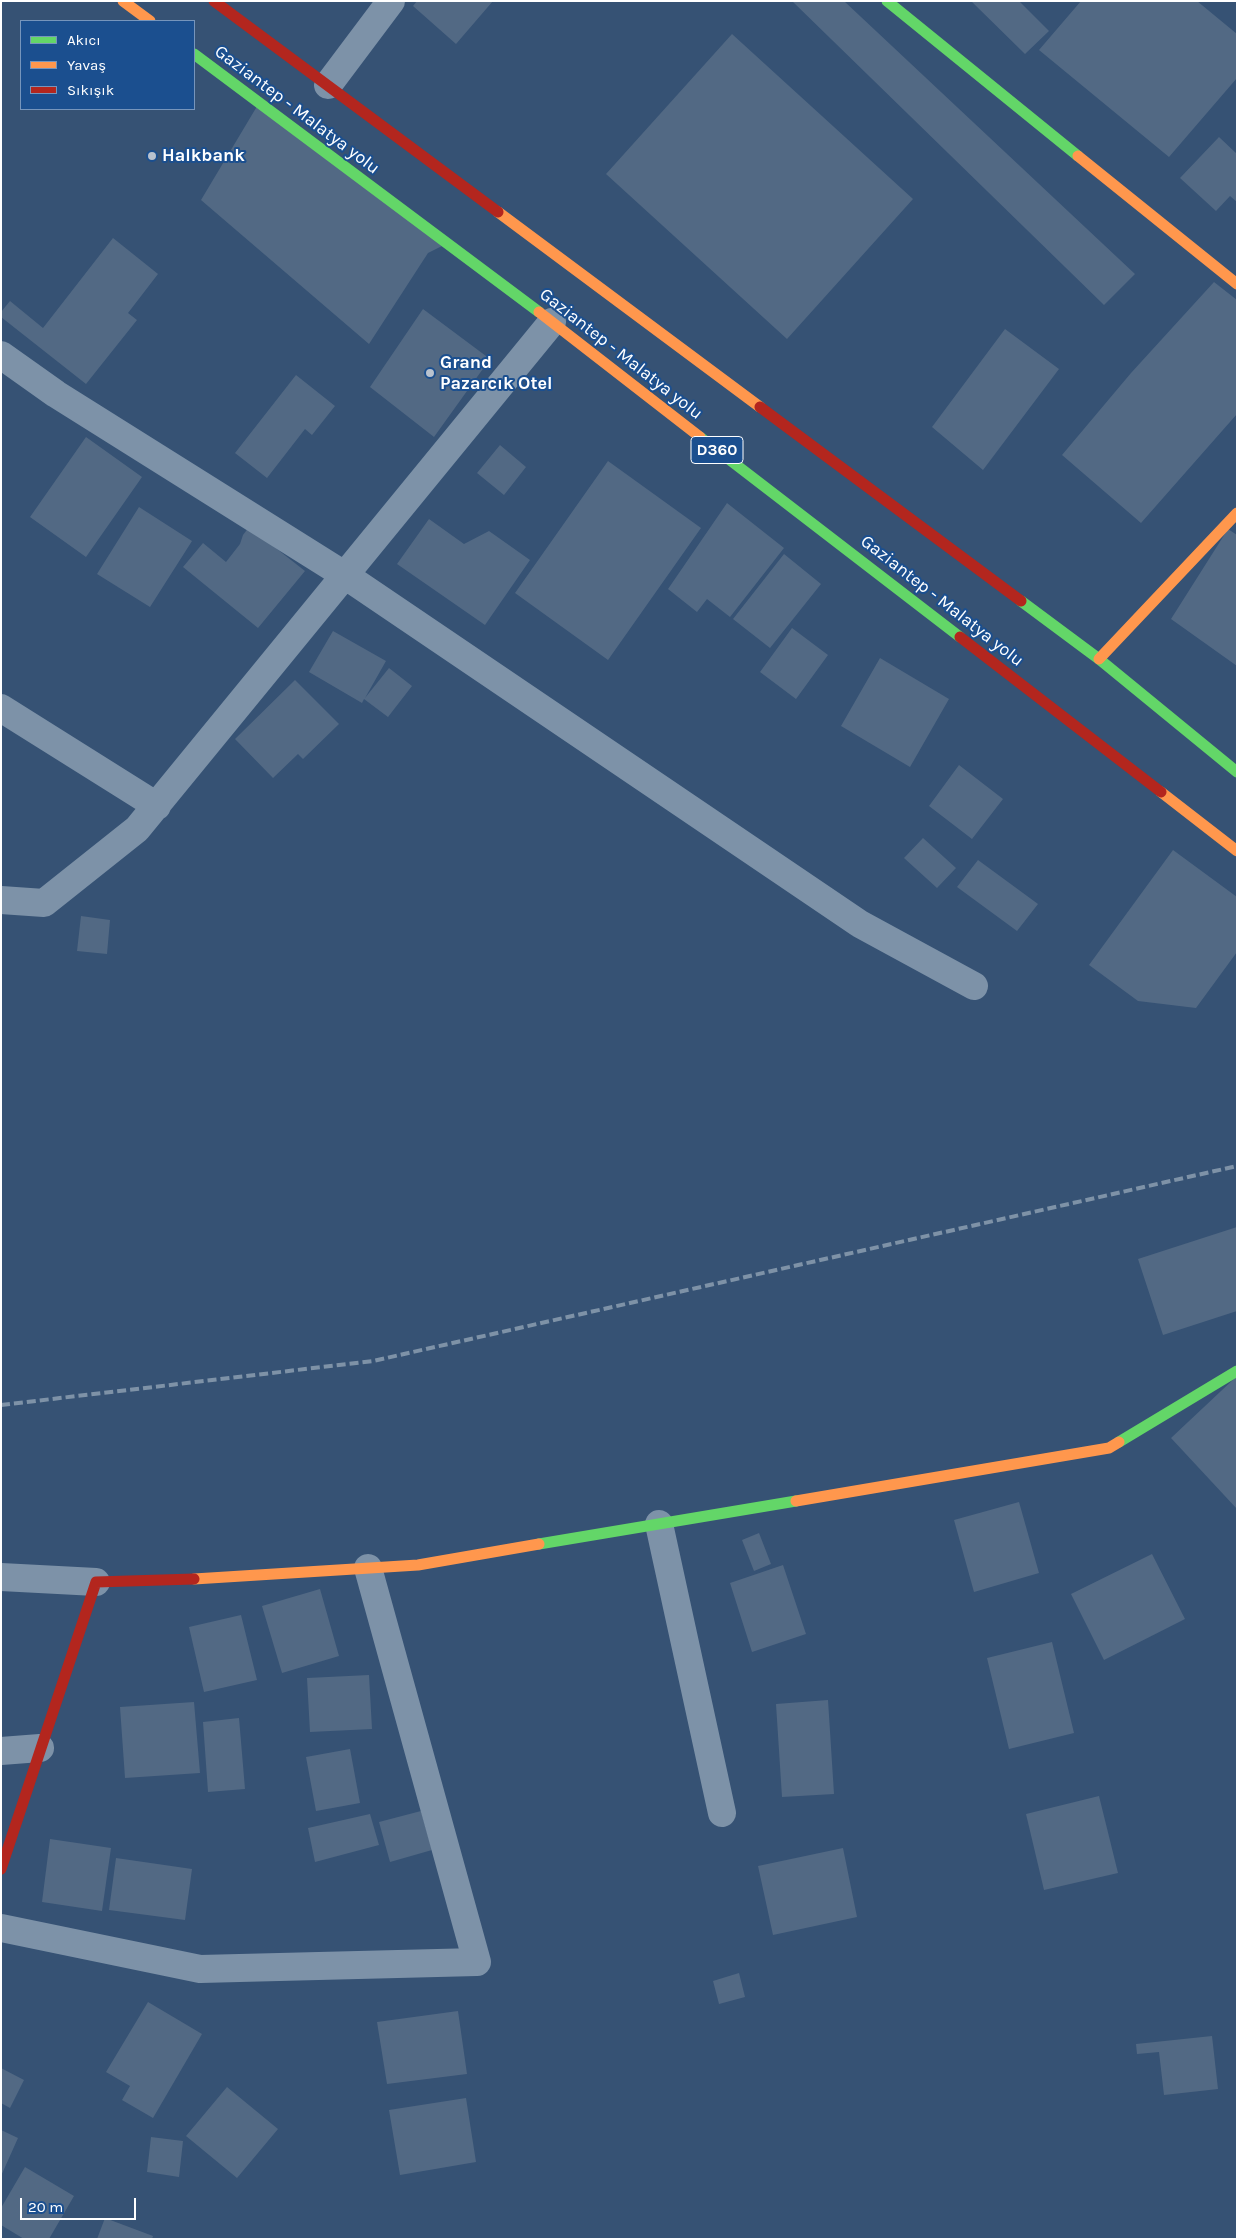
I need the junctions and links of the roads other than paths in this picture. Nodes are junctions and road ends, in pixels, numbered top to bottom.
1 (123, 1) edge
2 (214, 1) edge
3 (391, 1) edge
4 (887, 1) edge
5 (149, 20) edge
6 (195, 55) edge
7 (328, 86) junction
8 (1237, 284) edge
9 (552, 322) junction
10 (1, 355) edge
11 (1237, 513) edge
12 (346, 576) junction
13 (1099, 659) junction
14 (1, 708) edge
15 (1237, 772) edge
16 (158, 806) junction
17 (1237, 851) edge
18 (1, 900) edge
19 (974, 986) dead end
20 (1237, 1371) edge
21 (659, 1524) junction
22 (368, 1568) junction
23 (1, 1577) edge
24 (96, 1582) junction
25 (40, 1748) junction
26 (1, 1751) edge
27 (722, 1813) dead end
28 (1, 1869) edge
29 (1, 1928) edge

1 - 5 main road
2 - 7 main road
3 - 7 street
4 - 8 main road
6 - 9 main road, Gaziantep - Malatya yolu / D360
7 - 13 main road
9 - 12 street
9 - 17 main road, Gaziantep - Malatya yolu / D360
10 - 12 street
11 - 13 main road
12 - 16 street
12 - 19 street
13 - 15 main road
14 - 16 street
16 - 18 street
20 - 21 main road
21 - 22 main road
21 - 27 street
22 - 24 main road
22 - 29 street
23 - 24 street
24 - 25 main road
25 - 26 street
25 - 28 main road

